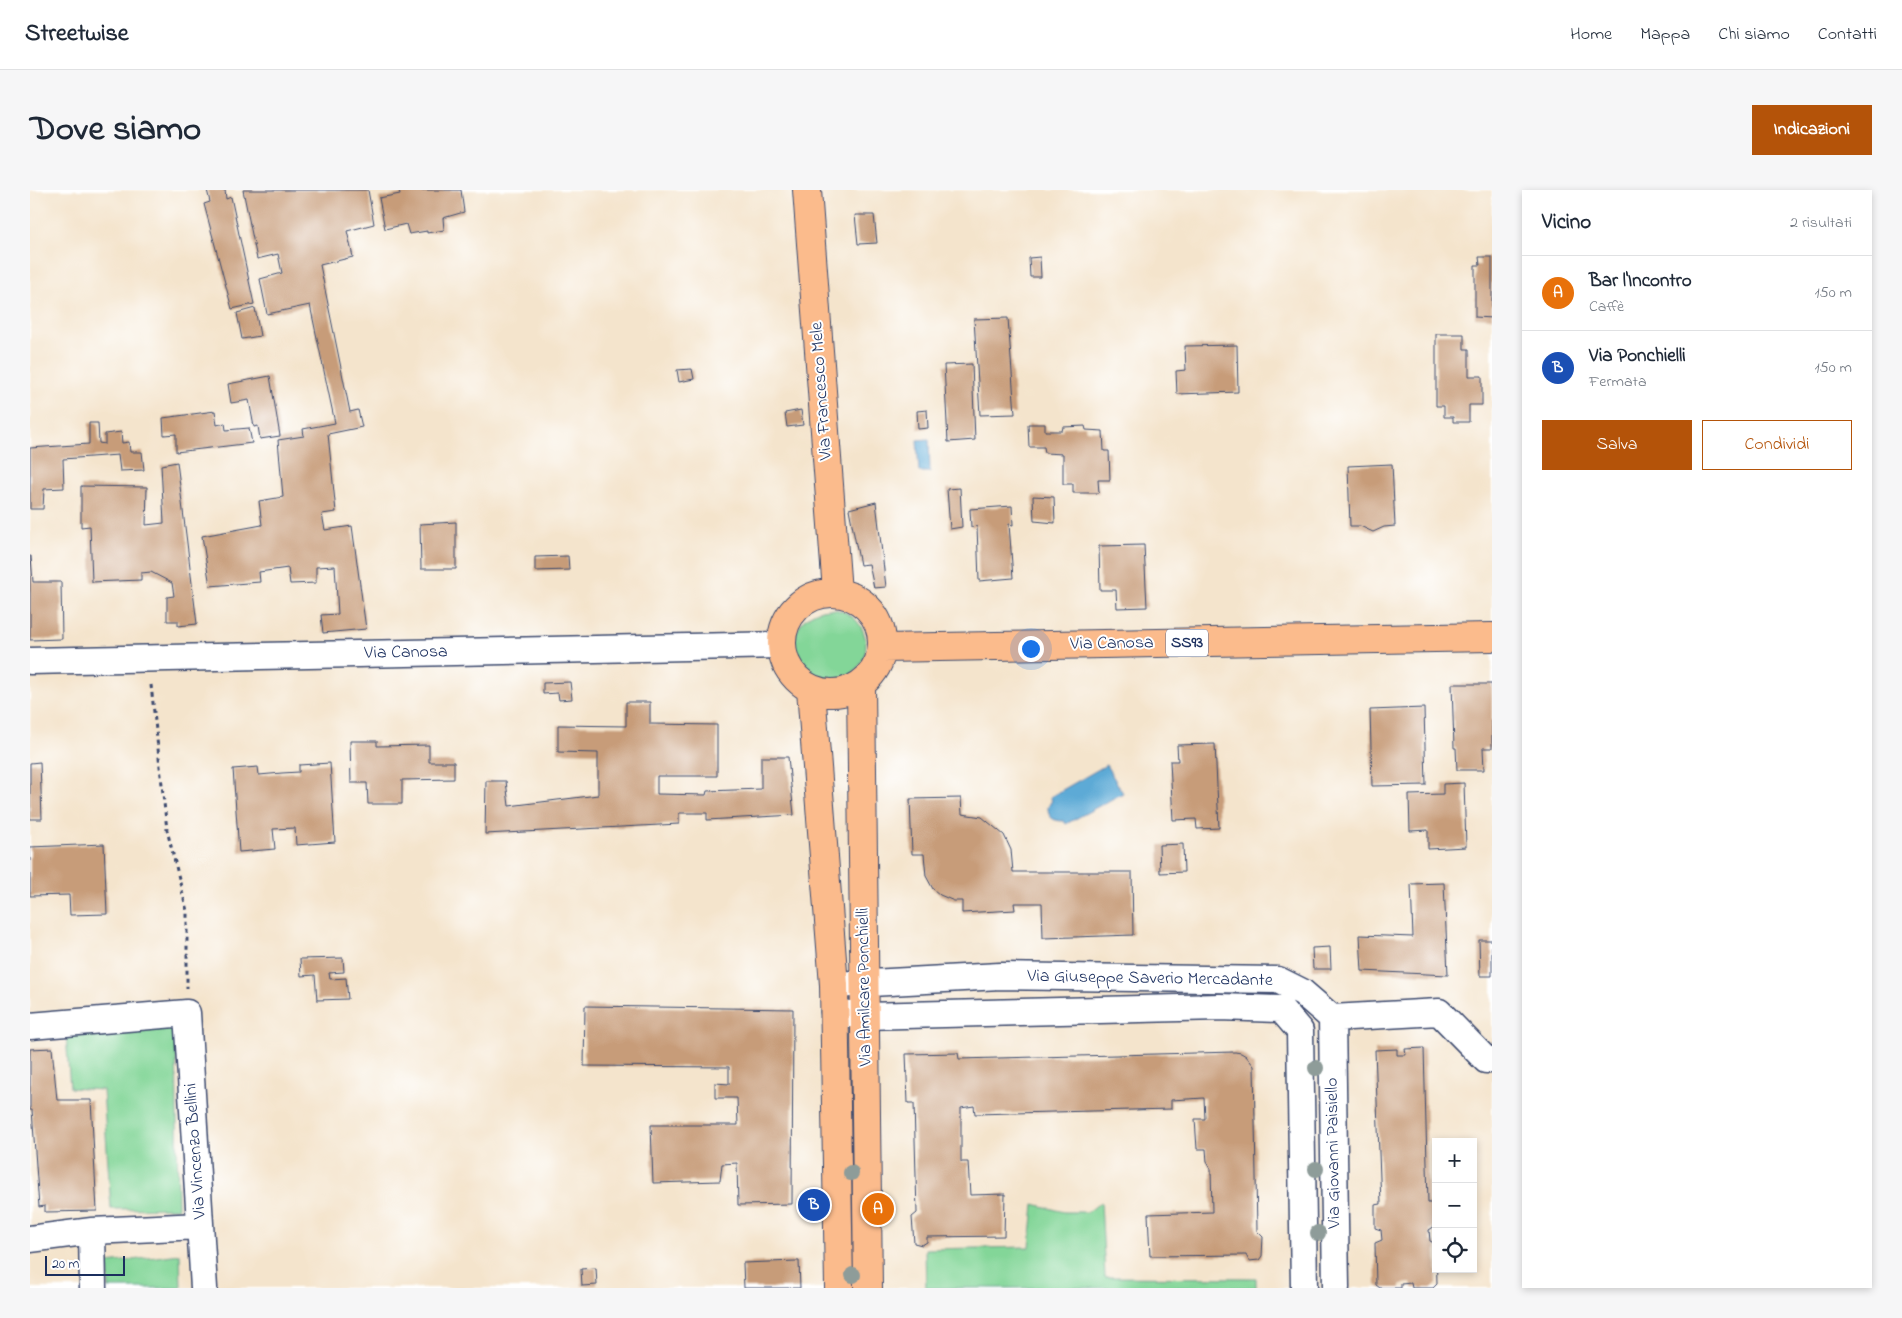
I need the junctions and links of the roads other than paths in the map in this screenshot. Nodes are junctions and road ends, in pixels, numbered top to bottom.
1 (807, 190) edge
2 (837, 592) junction
3 (1492, 637) edge
4 (781, 645) junction
5 (883, 648) junction
6 (30, 661) edge
7 (861, 685) junction
8 (811, 690) junction
9 (865, 984) junction
10 (834, 985) junction
11 (834, 1012) junction
12 (866, 1016) junction
13 (1332, 1018) junction
14 (30, 1026) edge
15 (1300, 1031) joint
16 (1492, 1060) edge
17 (200, 1226) junction
18 (92, 1231) junction
19 (30, 1239) edge
20 (93, 1288) edge
21 (204, 1288) edge
22 (840, 1288) edge
23 (868, 1288) edge
24 (1304, 1288) edge
25 (1336, 1288) edge

1 - 2 main road, Via Francesco Mele
2 - 4 main road
2 - 5 main road
3 - 5 main road, Via Canosa / SS93
4 - 6 street, Via Canosa
4 - 8 main road
5 - 7 main road
7 - 8 main road
7 - 9 main road, Via Amilcare Ponchielli
8 - 10 main road, Via Amilcare Ponchielli
9 - 10 street, Via Giuseppe Saverio Mercadante
9 - 12 main road, Via Amilcare Ponchielli
9 - 13 street, Via Giuseppe Saverio Mercadante
10 - 11 main road, Via Amilcare Ponchielli
11 - 12 street, Via Giuseppe Saverio Mercadante
11 - 22 main road, Via Amilcare Ponchielli
12 - 15 street, Via Giuseppe Saverio Mercadante
12 - 23 main road, Via Amilcare Ponchielli
13 - 16 street
13 - 25 street, Via Giovanni Paisiello
14 - 17 street, Via Vincenzo Bellini
15 - 24 street, Via Giovanni Paisiello
17 - 18 street
17 - 21 street, Via Vincenzo Bellini
18 - 19 street
18 - 20 street

